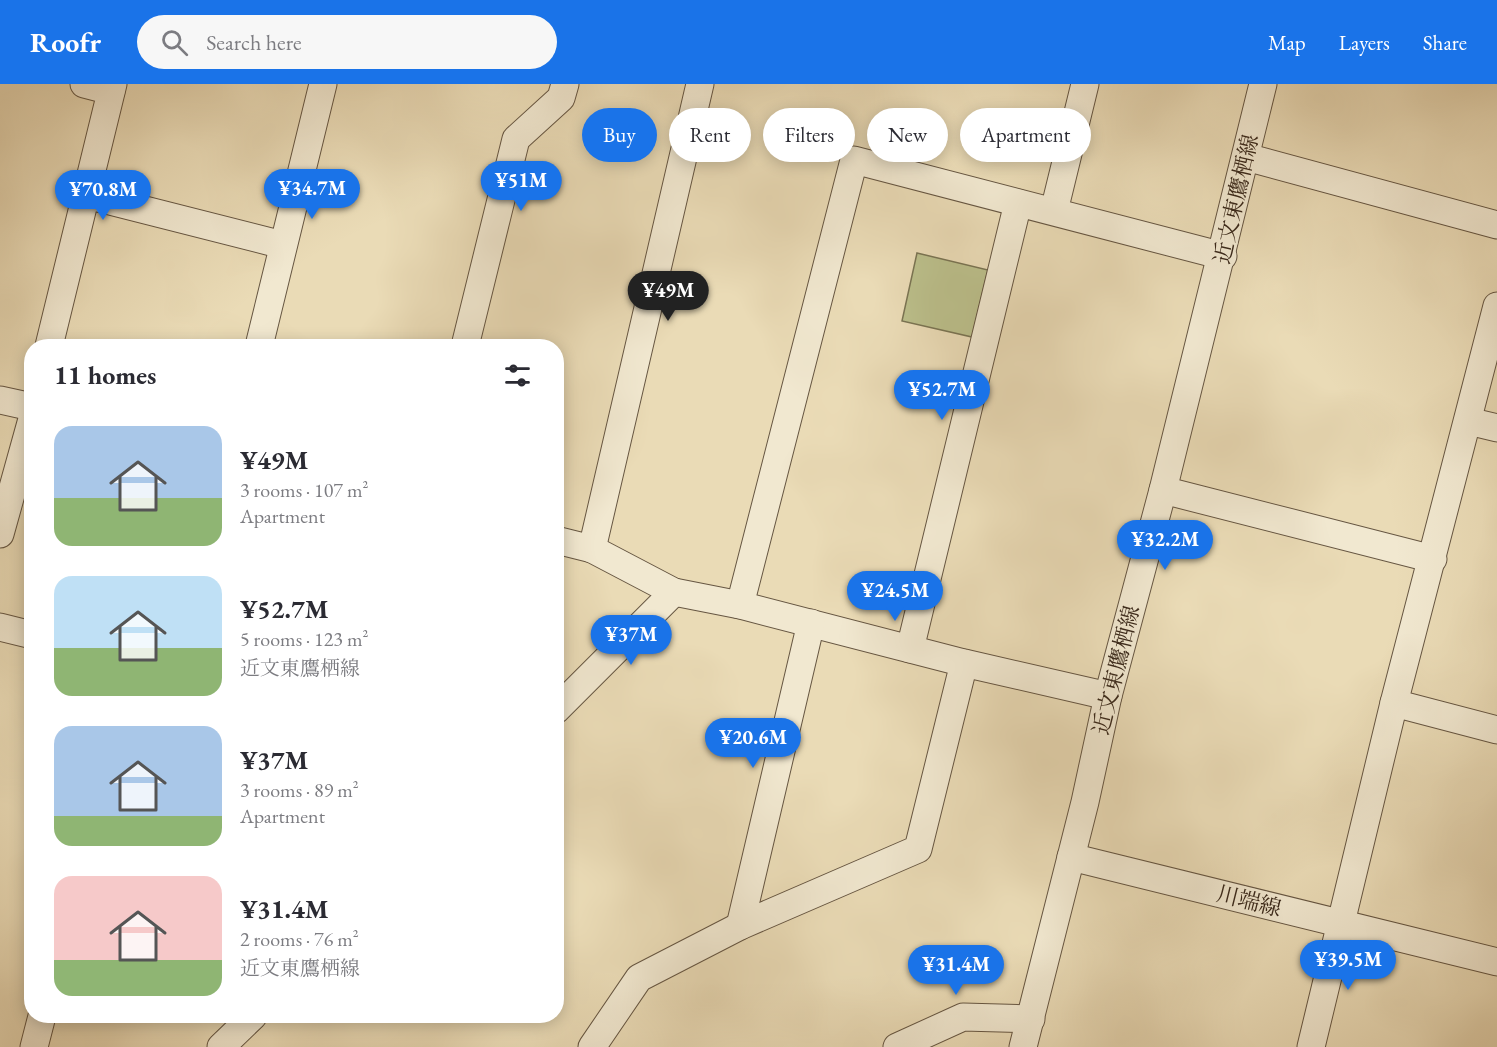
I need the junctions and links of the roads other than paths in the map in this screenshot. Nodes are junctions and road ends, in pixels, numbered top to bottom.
1 (84, 84) edge
2 (323, 84) edge
3 (565, 84) edge
4 (700, 84) edge
5 (1085, 84) edge
6 (1263, 84) edge
7 (112, 88) edge
8 (1246, 157) junction
9 (86, 195) junction
10 (1018, 203) junction
11 (1054, 211) junction
12 (1497, 225) edge
13 (283, 244) junction
14 (1222, 255) junction
15 (1497, 306) edge
16 (51, 339) edge
17 (261, 339) edge
18 (467, 339) edge
19 (0, 400) edge
20 (24, 405) edge
21 (1468, 421) junction
22 (1497, 428) edge
23 (24, 448) edge
24 (1163, 490) junction
25 (0, 534) edge
26 (564, 542) edge
27 (592, 549) junction
28 (1433, 559) junction
29 (674, 592) junction
30 (740, 605) junction
31 (811, 623) junction
32 (0, 627) edge
33 (24, 633) edge
34 (910, 649) junction
35 (964, 663) junction
36 (1108, 696) junction
37 (564, 702) edge
38 (1394, 703) junction
39 (1497, 730) edge
40 (1071, 857) junction
41 (1341, 924) junction
42 (740, 926) junction
43 (1497, 962) edge
44 (1031, 1018) junction
45 (40, 1023) edge
46 (245, 1023) edge
47 (34, 1047) edge
48 (221, 1047) edge
49 (592, 1047) edge
50 (897, 1047) edge
51 (1023, 1047) edge
52 (1311, 1047) edge

1 - 7 street
2 - 13 street
3 - 18 street
4 - 27 street
5 - 11 street
6 - 8 street, 近文東鷹栖線
7 - 9 street
8 - 12 street
8 - 14 street, 近文東鷹栖線
9 - 13 street
9 - 16 street
10 - 11 street
10 - 30 street
10 - 34 street
11 - 14 street
13 - 17 street
14 - 24 street, 近文東鷹栖線
15 - 21 street
19 - 20 street
21 - 22 street
21 - 28 street
23 - 25 street
24 - 28 street
24 - 36 street, 近文東鷹栖線
26 - 27 street
27 - 29 street
28 - 38 street
29 - 30 street
29 - 37 street
30 - 31 street
31 - 34 street
31 - 42 street
32 - 33 street
34 - 35 street
35 - 36 street
35 - 42 street
36 - 40 street, 近文東鷹栖線
38 - 39 street
38 - 41 street
40 - 41 street, 川端線
40 - 44 street, 近文東鷹栖線
41 - 43 street, 川端線
41 - 52 street
42 - 49 street
44 - 50 street
44 - 51 street, 近文東鷹栖線
45 - 47 street
46 - 48 street

